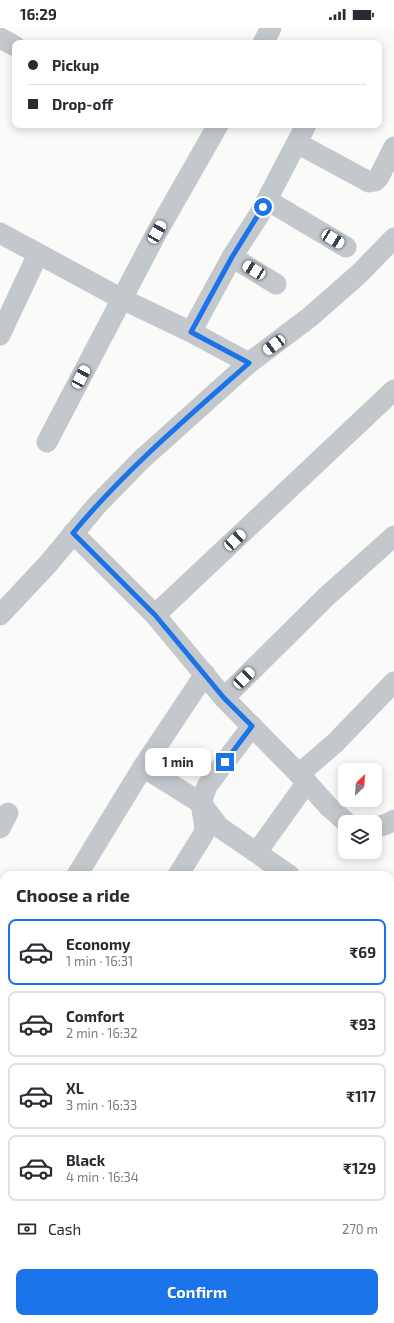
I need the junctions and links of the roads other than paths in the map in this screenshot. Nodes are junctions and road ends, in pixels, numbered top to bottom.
1 (271, 28) edge
2 (0, 38) edge
3 (265, 40) edge
4 (12, 44) edge
5 (216, 128) edge
6 (305, 128) edge
7 (297, 144) junction
8 (394, 147) edge
9 (267, 200) junction
10 (0, 233) edge
11 (394, 238) edge
12 (346, 247) dead end
13 (38, 254) junction
14 (232, 257) junction
15 (276, 284) dead end
16 (122, 299) junction
17 (191, 332) junction
18 (0, 335) edge
19 (249, 363) junction
20 (394, 390) edge
21 (48, 442) dead end
22 (73, 533) junction
23 (394, 536) edge
24 (0, 615) edge
25 (155, 615) junction
26 (205, 674) junction
27 (394, 682) edge
28 (224, 698) junction
29 (252, 726) junction
30 (143, 767) junction
31 (303, 778) junction
32 (201, 802) junction
33 (338, 815) edge
34 (394, 820) edge
35 (382, 825) edge
36 (257, 852) junction
37 (79, 871) edge
38 (180, 871) edge
39 (283, 871) edge

1 - 3 street
2 - 4 street
5 - 16 street
6 - 7 street
7 - 8 street
7 - 9 street
9 - 12 street
9 - 14 street
10 - 13 street
11 - 19 street
13 - 16 street
13 - 18 street
14 - 15 street
14 - 17 street
16 - 17 street
16 - 21 street
17 - 19 street
19 - 22 street
20 - 25 street
22 - 24 street
22 - 25 street
23 - 28 street
25 - 26 street
26 - 28 street
26 - 30 street
27 - 31 street
28 - 29 street
29 - 31 street
29 - 32 street
30 - 32 street
30 - 37 street
31 - 33 street
31 - 36 street
32 - 36 street
32 - 38 street
34 - 35 street
36 - 39 street

